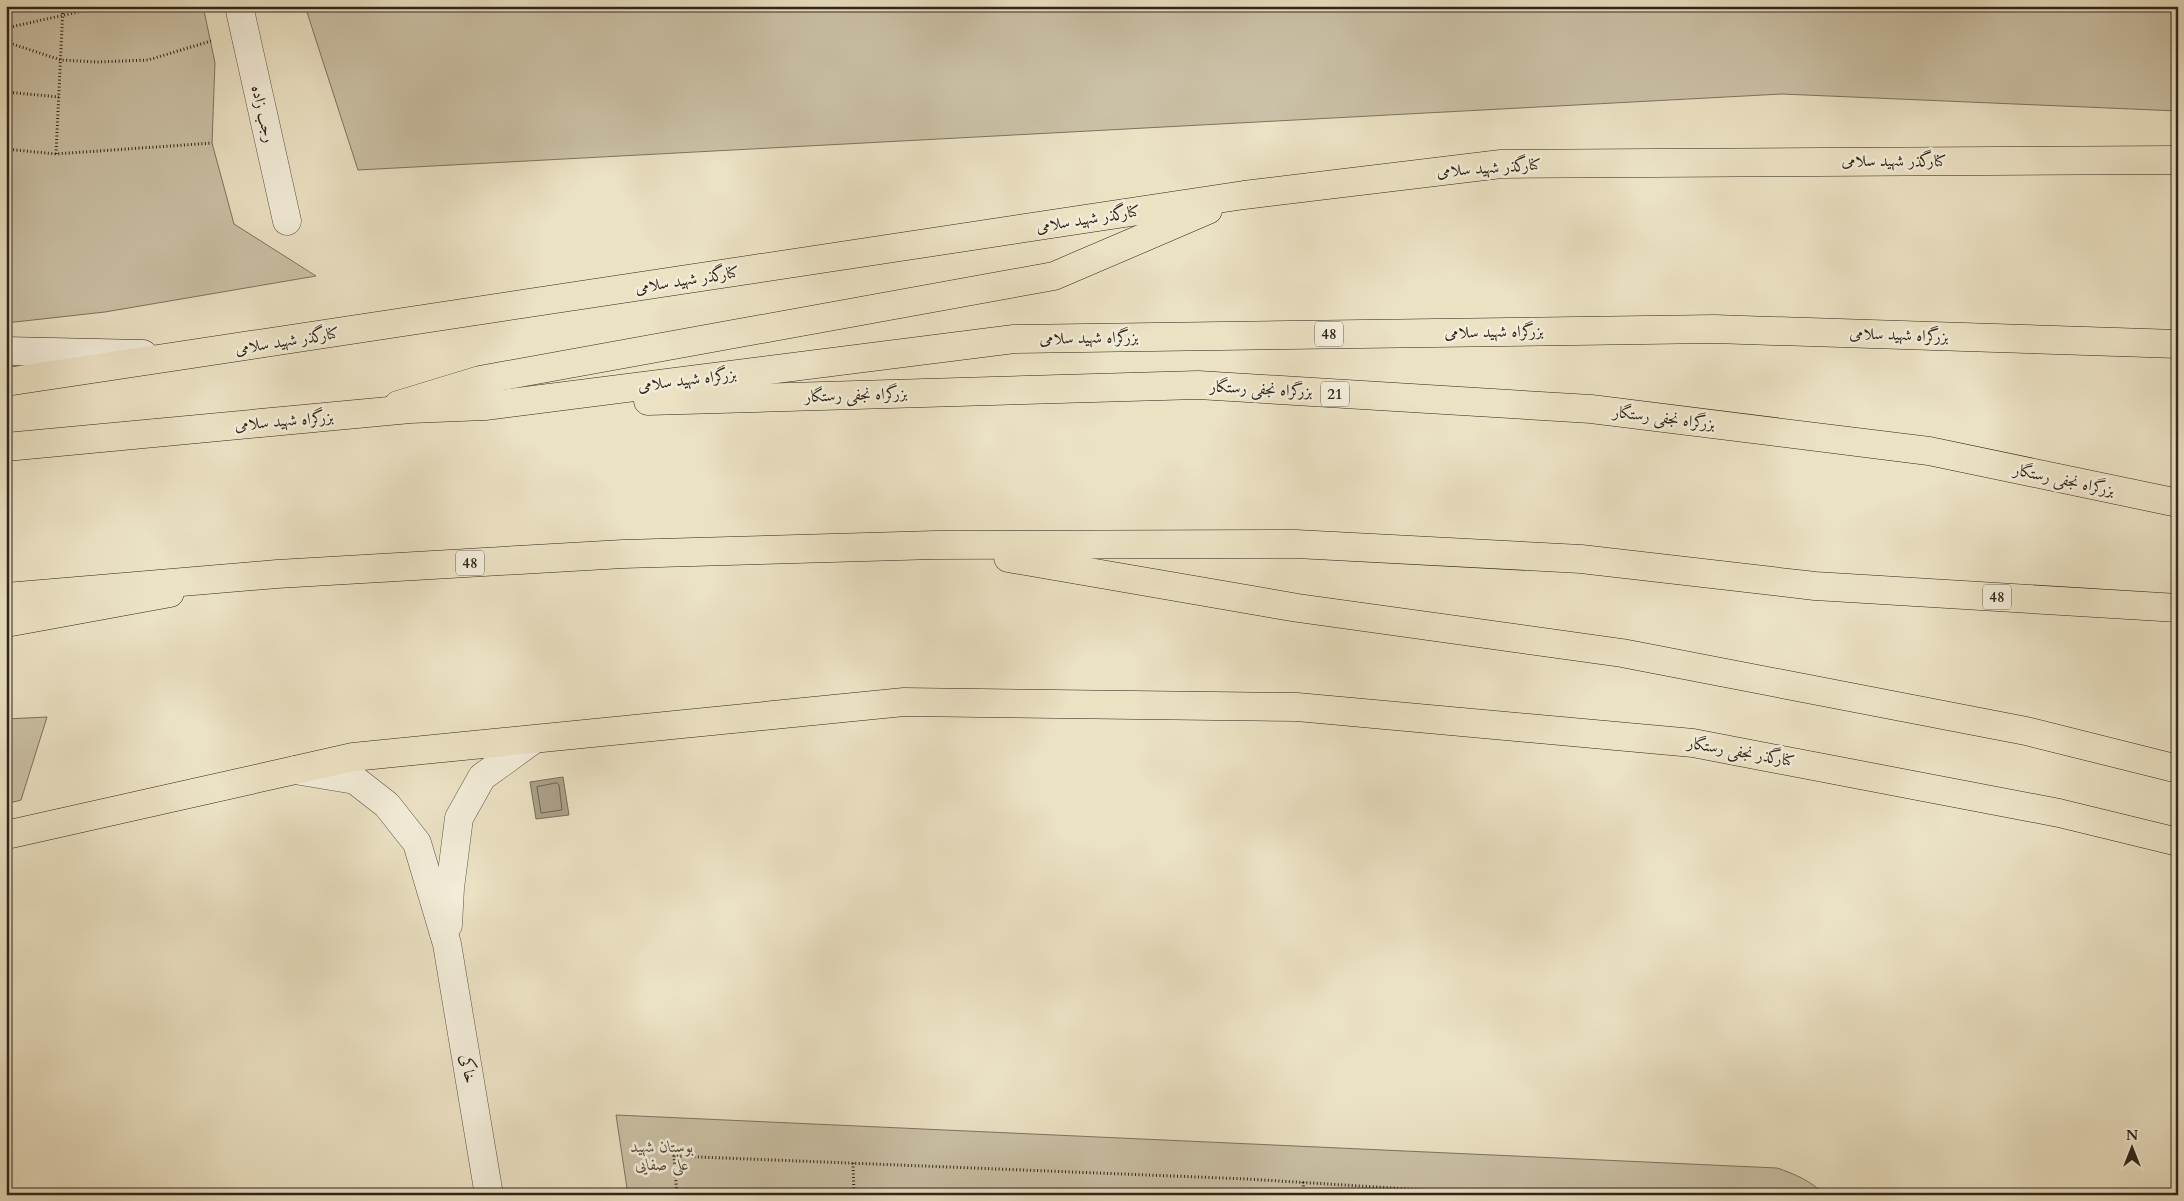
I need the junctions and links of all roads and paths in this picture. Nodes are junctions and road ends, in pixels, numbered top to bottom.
1 (63, 6) edge
2 (105, 6) edge
3 (239, 6) edge
4 (64, 16) junction
5 (6, 28) edge
6 (211, 41) dead end
7 (6, 42) edge
8 (61, 60) junction
9 (6, 92) edge
10 (58, 97) junction
11 (212, 143) dead end
12 (6, 149) edge
13 (56, 154) junction
14 (2178, 160) edge
15 (1244, 195) junction
16 (287, 221) dead end
17 (2178, 344) edge
18 (6, 351) edge
19 (194, 355) junction
20 (6, 382) edge
21 (485, 406) junction
22 (373, 412) junction
23 (6, 447) edge
24 (2178, 503) edge
25 (935, 545) junction
26 (277, 574) junction
27 (6, 598) edge
28 (2178, 608) edge
29 (6, 623) edge
30 (533, 740) junction
31 (2178, 769) edge
32 (295, 770) junction
33 (6, 835) edge
34 (2178, 842) edge
35 (446, 944) junction
36 (853, 1163) junction
37 (1303, 1182) junction
38 (1477, 1194) edge
39 (488, 1195) edge
40 (677, 1195) edge
41 (854, 1195) edge
42 (1304, 1195) edge
43 (1505, 1195) edge

1 - 4 path
2 - 4 path
3 - 16 street, رجب زاده
4 - 5 path
4 - 8 path
6 - 8 path
7 - 8 path
8 - 10 path
9 - 10 path
10 - 13 path
11 - 13 path
12 - 13 path
14 - 15 main road, کنارگذر شهید سلامی
15 - 19 main road, کنارگذر شهید سلامی
15 - 22 main road
17 - 21 main road, بزرگراه شهید سلامی / 48
18 - 19 street
19 - 20 main road, کنارگذر شهید سلامی
21 - 22 main road, بزرگراه شهید سلامی / 48
21 - 24 main road, بزرگراه نجفی رستگار / 21
22 - 23 main road, بزرگراه شهید سلامی / 48
25 - 26 main road, 48
25 - 28 main road, 48
25 - 31 main road
26 - 27 main road, 48
26 - 29 main road
30 - 32 main road, کنارگذر نجفی رستگار
30 - 34 main road, کنارگذر نجفی رستگار
30 - 35 street
32 - 33 main road, کنارگذر نجفی رستگار
32 - 35 street
35 - 39 street, خاکی
36 - 37 path
36 - 40 path
36 - 41 path
37 - 38 path
37 - 42 path
38 - 43 path

